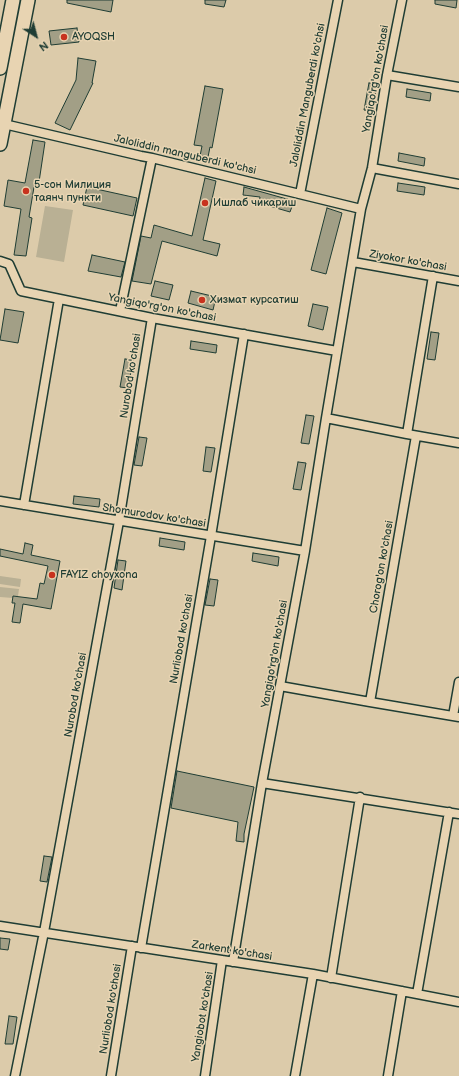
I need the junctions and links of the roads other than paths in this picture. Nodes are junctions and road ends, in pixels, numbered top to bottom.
1 (13, 0) edge
2 (28, 0) edge
3 (338, 0) edge
4 (402, 0) edge
5 (0, 68) edge
6 (387, 75) junction
7 (459, 87) edge
8 (4, 124) junction
9 (0, 144) edge
10 (152, 158) junction
11 (372, 168) junction
12 (459, 184) edge
13 (300, 194) junction
14 (361, 209) junction
15 (0, 261) edge
16 (353, 262) junction
17 (433, 276) junction
18 (459, 281) edge
19 (59, 299) junction
20 (120, 311) junction
21 (152, 318) junction
22 (244, 334) junction
23 (338, 351) junction
24 (326, 418) junction
25 (412, 435) junction
26 (459, 444) edge
27 (0, 503) edge
28 (24, 505) junction
29 (119, 521) junction
30 (211, 536) junction
31 (305, 552) junction
32 (459, 682) edge
33 (280, 686) junction
34 (370, 702) junction
35 (456, 716) edge
36 (262, 783) junction
37 (360, 798) junction
38 (449, 812) junction
39 (459, 814) edge
40 (0, 926) edge
41 (44, 932) junction
42 (132, 946) junction
43 (141, 948) junction
44 (222, 960) junction
45 (233, 962) junction
46 (313, 974) junction
47 (331, 978) junction
48 (402, 991) junction
49 (417, 994) junction
50 (459, 1002) edge
51 (15, 1076) edge
52 (111, 1076) edge
53 (205, 1076) edge
54 (296, 1076) edge
55 (388, 1076) edge

1 - 5 main road
2 - 8 main road
3 - 13 street, Jaloliddin Manguberdi ko'chsi
4 - 6 street, Yangiqo'rg'on ko'chasi
6 - 7 street
6 - 11 street, Yangiqo'rg'on ko'chasi
8 - 9 main road
8 - 10 street, Jaloliddin manguberdi ko'chsi
10 - 13 street, Jaloliddin manguberdi ko'chsi
10 - 20 street
11 - 12 street
11 - 14 street, Yangiqo'rg'on ko'chasi
13 - 14 street, Jaloliddin manguberdi ko'chsi
14 - 16 street, Yangiqo'rg'on ko'chasi
15 - 19 street, Yangiqo'rg'on ko'chasi
16 - 17 street, Ziyokor ko'chasi
16 - 23 street, Yangiqo'rg'on ko'chasi
17 - 18 street, Ziyokor ko'chasi
17 - 25 street, Chorog'on ko'chasi
19 - 20 street, Yangiqo'rg'on ko'chasi
19 - 28 street
20 - 21 street, Yangiqo'rg'on ko'chasi
21 - 22 street, Yangiqo'rg'on ko'chasi
21 - 29 street, Nurobod ko'chasi
22 - 23 street, Yangiqo'rg'on ko'chasi
22 - 30 street, Nurliobod ko'chasi
23 - 24 street, Yangiqo'rg'on ko'chasi
24 - 25 street
24 - 31 street, Yangiqo'rg'on ko'chasi
25 - 26 street
25 - 34 street, Chorog'on ko'chasi
27 - 28 street, Shomurodov ko'chasi
28 - 29 street, Shomurodov ko'chasi
29 - 30 street, Shomurodov ko'chasi
29 - 41 street, Nurobod ko'chasi
30 - 31 street, Shomurodov ko'chasi
30 - 43 street, Nurliobod ko'chasi
31 - 33 street, Yangiqo'rg'on ko'chasi
32 - 35 street
33 - 34 street
33 - 36 street, Yangiqo'rg'on ko'chasi
34 - 35 street
36 - 37 street
36 - 45 street, Yangiqo'rg'on ko'chasi
37 - 38 street
37 - 47 street
38 - 39 street
38 - 49 street
40 - 41 street, Zarkent ko'chasi
41 - 42 street, Zarkent ko'chasi
41 - 51 street, Nurobod ko'chasi
42 - 43 street, Zarkent ko'chasi
42 - 52 street, Nurliobod ko'chasi
43 - 44 street, Zarkent ko'chasi
44 - 45 street, Zarkent ko'chasi
44 - 53 street, Yangiobot ko'chasi
45 - 46 street, Zarkent ko'chasi
46 - 47 street, Zarkent ko'chasi
46 - 54 street
47 - 48 street, Zarkent ko'chasi
48 - 49 street, Zarkent ko'chasi
48 - 55 street
49 - 50 street, Zarkent ko'chasi

